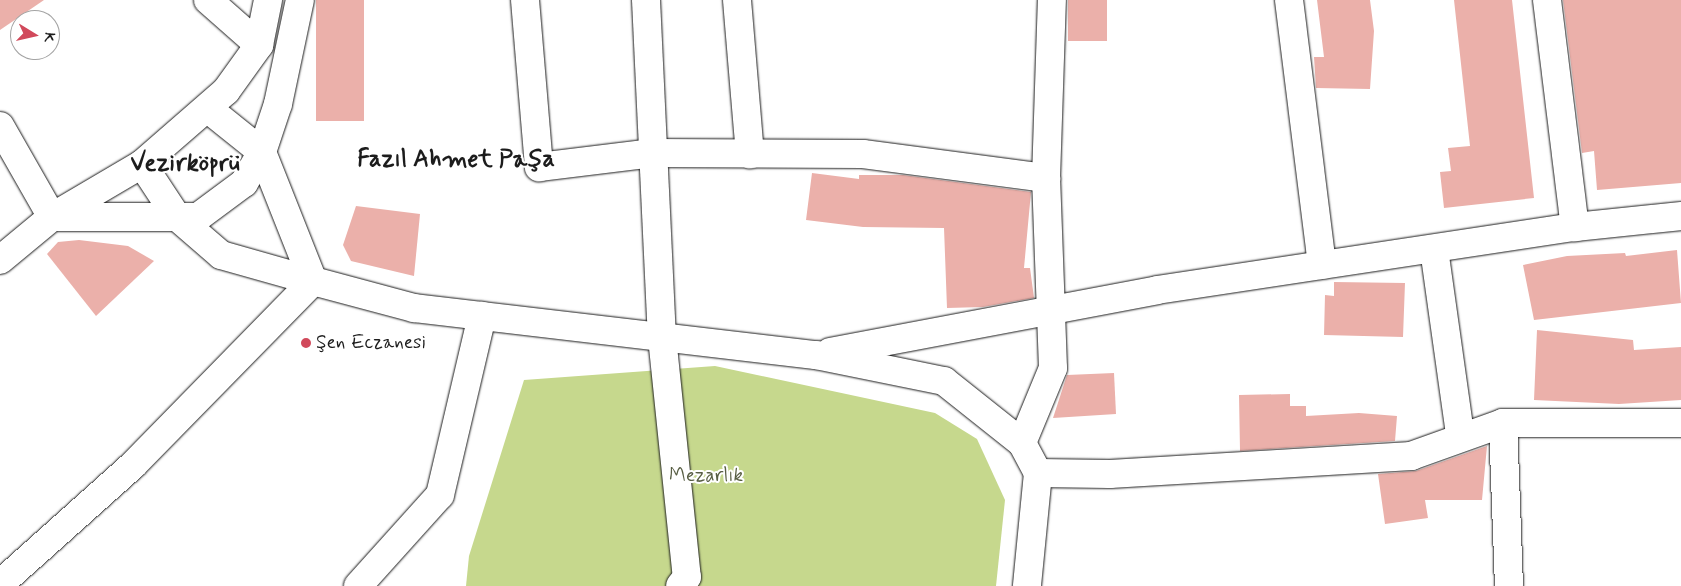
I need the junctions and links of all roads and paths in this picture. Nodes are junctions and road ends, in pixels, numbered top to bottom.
1 (208, 0) edge
2 (268, 0) edge
3 (300, 0) edge
4 (525, 0) edge
5 (646, 0) edge
6 (737, 0) edge
7 (1052, 0) edge
8 (1289, 0) edge
9 (1547, 0) edge
10 (259, 44) junction
11 (207, 108) junction
12 (0, 126) edge
13 (262, 152) junction
14 (654, 153) junction
15 (750, 154) junction
16 (142, 164) junction
17 (1046, 178) junction
18 (1681, 216) edge
19 (52, 217) junction
20 (176, 217) junction
21 (1575, 227) junction
22 (1434, 249) junction
23 (0, 260) edge
24 (1322, 265) junction
25 (313, 282) junction
26 (1048, 310) junction
27 (482, 316) junction
28 (662, 337) junction
29 (816, 354) junction
30 (1503, 423) junction
31 (1681, 423) edge
32 (1460, 435) junction
33 (1022, 443) junction
34 (1038, 473) junction
35 (0, 584) edge
36 (358, 586) edge
37 (680, 586) edge
38 (1027, 586) edge
39 (1508, 586) edge

1 - 10 street
2 - 10 street
3 - 13 street
4 - 14 street
5 - 14 street
6 - 15 street
7 - 17 street
8 - 24 street
9 - 21 street
10 - 11 street
11 - 13 street
11 - 16 street
12 - 19 street
13 - 20 street
13 - 25 street
14 - 15 street
14 - 28 street
15 - 17 street
16 - 19 street
16 - 20 street
17 - 26 street
18 - 21 street
19 - 20 street
19 - 23 street
20 - 25 street
21 - 22 street
22 - 24 street
22 - 32 street
24 - 26 street
25 - 27 street
25 - 35 street
26 - 29 street
26 - 33 street
27 - 28 street
27 - 36 street
28 - 29 street
28 - 37 street
29 - 33 street
30 - 31 street
30 - 32 street
30 - 39 street
32 - 34 street
33 - 34 street
34 - 38 street

